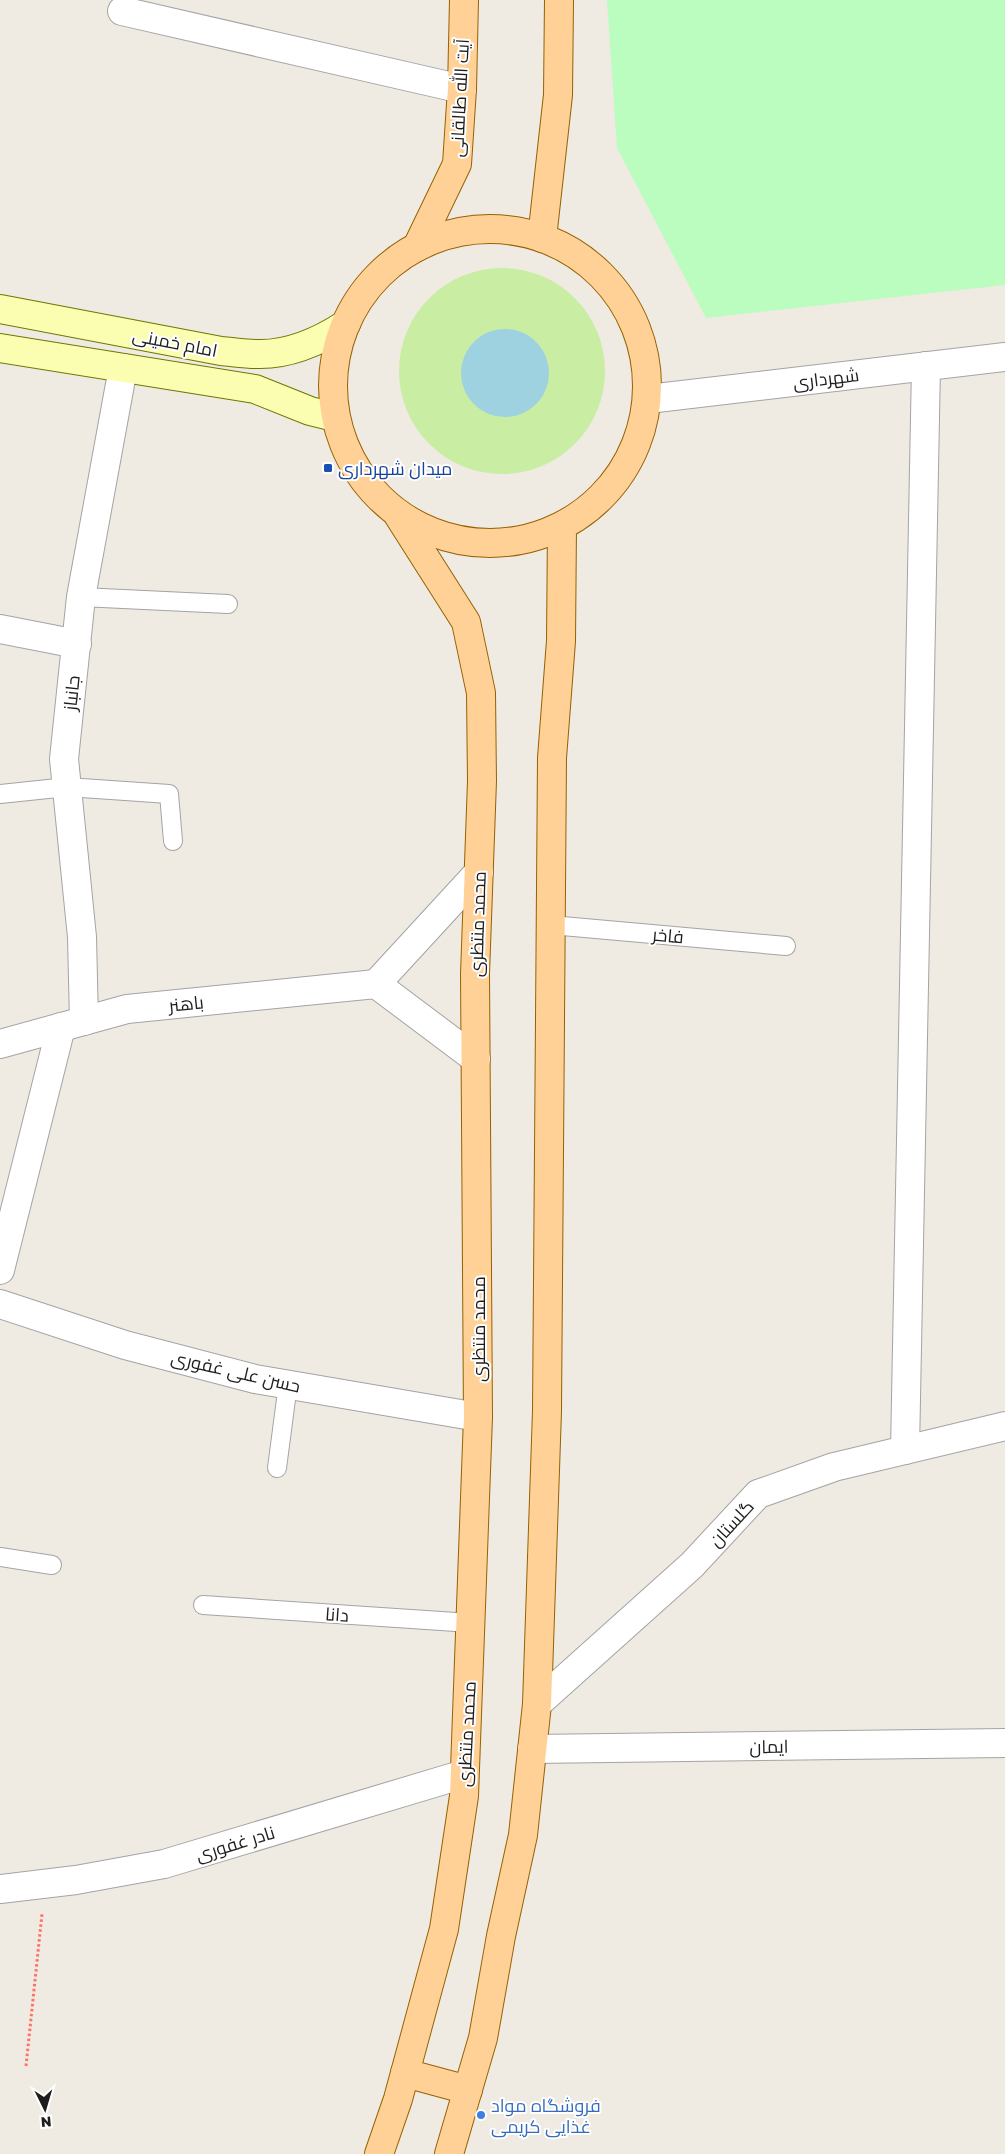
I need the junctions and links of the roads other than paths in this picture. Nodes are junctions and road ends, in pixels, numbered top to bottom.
1 (464, 0) edge
2 (559, 0) edge
3 (122, 10) dead end
4 (462, 89) junction
5 (542, 238) junction
6 (416, 247) junction
7 (0, 309) edge
8 (346, 324) junction
9 (0, 348) edge
10 (1005, 357) edge
11 (926, 366) junction
12 (124, 368) junction
13 (648, 399) junction
14 (334, 417) junction
15 (398, 514) junction
16 (562, 526) junction
17 (81, 596) junction
18 (228, 604) dead end
19 (0, 629) edge
20 (77, 644) junction
21 (67, 787) junction
22 (0, 794) edge
23 (173, 841) dead end
24 (479, 872) junction
25 (551, 925) junction
26 (786, 946) dead end
27 (376, 984) junction
28 (73, 1024) junction
29 (0, 1044) edge
30 (476, 1059) junction
31 (0, 1270) edge
32 (0, 1304) edge
33 (288, 1384) junction
34 (478, 1417) junction
35 (1005, 1426) edge
36 (904, 1450) junction
37 (277, 1468) dead end
38 (0, 1557) edge
39 (52, 1565) dead end
40 (203, 1605) dead end
41 (471, 1623) junction
42 (537, 1704) junction
43 (1005, 1743) edge
44 (532, 1749) junction
45 (464, 1774) junction
46 (0, 1889) edge
47 (405, 2073) junction
48 (468, 2090) junction
49 (379, 2154) edge
50 (449, 2154) edge

1 - 4 main road, آیت الله طالقانی
2 - 5 main road
3 - 4 street
4 - 6 main road, آیت الله طالقانی
5 - 6 main road
5 - 13 main road
6 - 8 main road
7 - 8 main road, امام خمینی
8 - 14 main road
9 - 12 main road, امام خمینی
10 - 11 street, شهرداری
11 - 13 street, شهرداری
11 - 36 street
12 - 14 main road, امام خمینی
12 - 17 street, جانباز
13 - 16 main road
14 - 15 main road
15 - 16 main road
15 - 24 main road, محمد منتظری
16 - 25 main road
17 - 18 lane
17 - 20 street, جانباز
19 - 20 street
20 - 21 street, جانباز
21 - 22 lane
21 - 23 lane
21 - 28 street, جانباز
24 - 27 street
24 - 30 main road, محمد منتظری
25 - 26 lane, فاخر
25 - 42 main road
27 - 28 street, باهنر
27 - 30 street
28 - 29 street, باهنر
28 - 31 street, جانباز
30 - 34 main road, محمد منتظری
32 - 33 street, حسن علی غفوری
33 - 34 street, حسن علی غفوری
33 - 37 lane
34 - 41 main road, محمد منتظری
35 - 36 street, گلستان
36 - 42 street, گلستان
38 - 39 lane
40 - 41 lane, دانا
41 - 45 main road, محمد منتظری
42 - 44 main road
43 - 44 street, ایمان
44 - 48 main road
45 - 46 street, نادر غفوری
45 - 47 main road, محمد منتظری
47 - 48 main road
47 - 49 main road, محمد منتظری
48 - 50 main road

